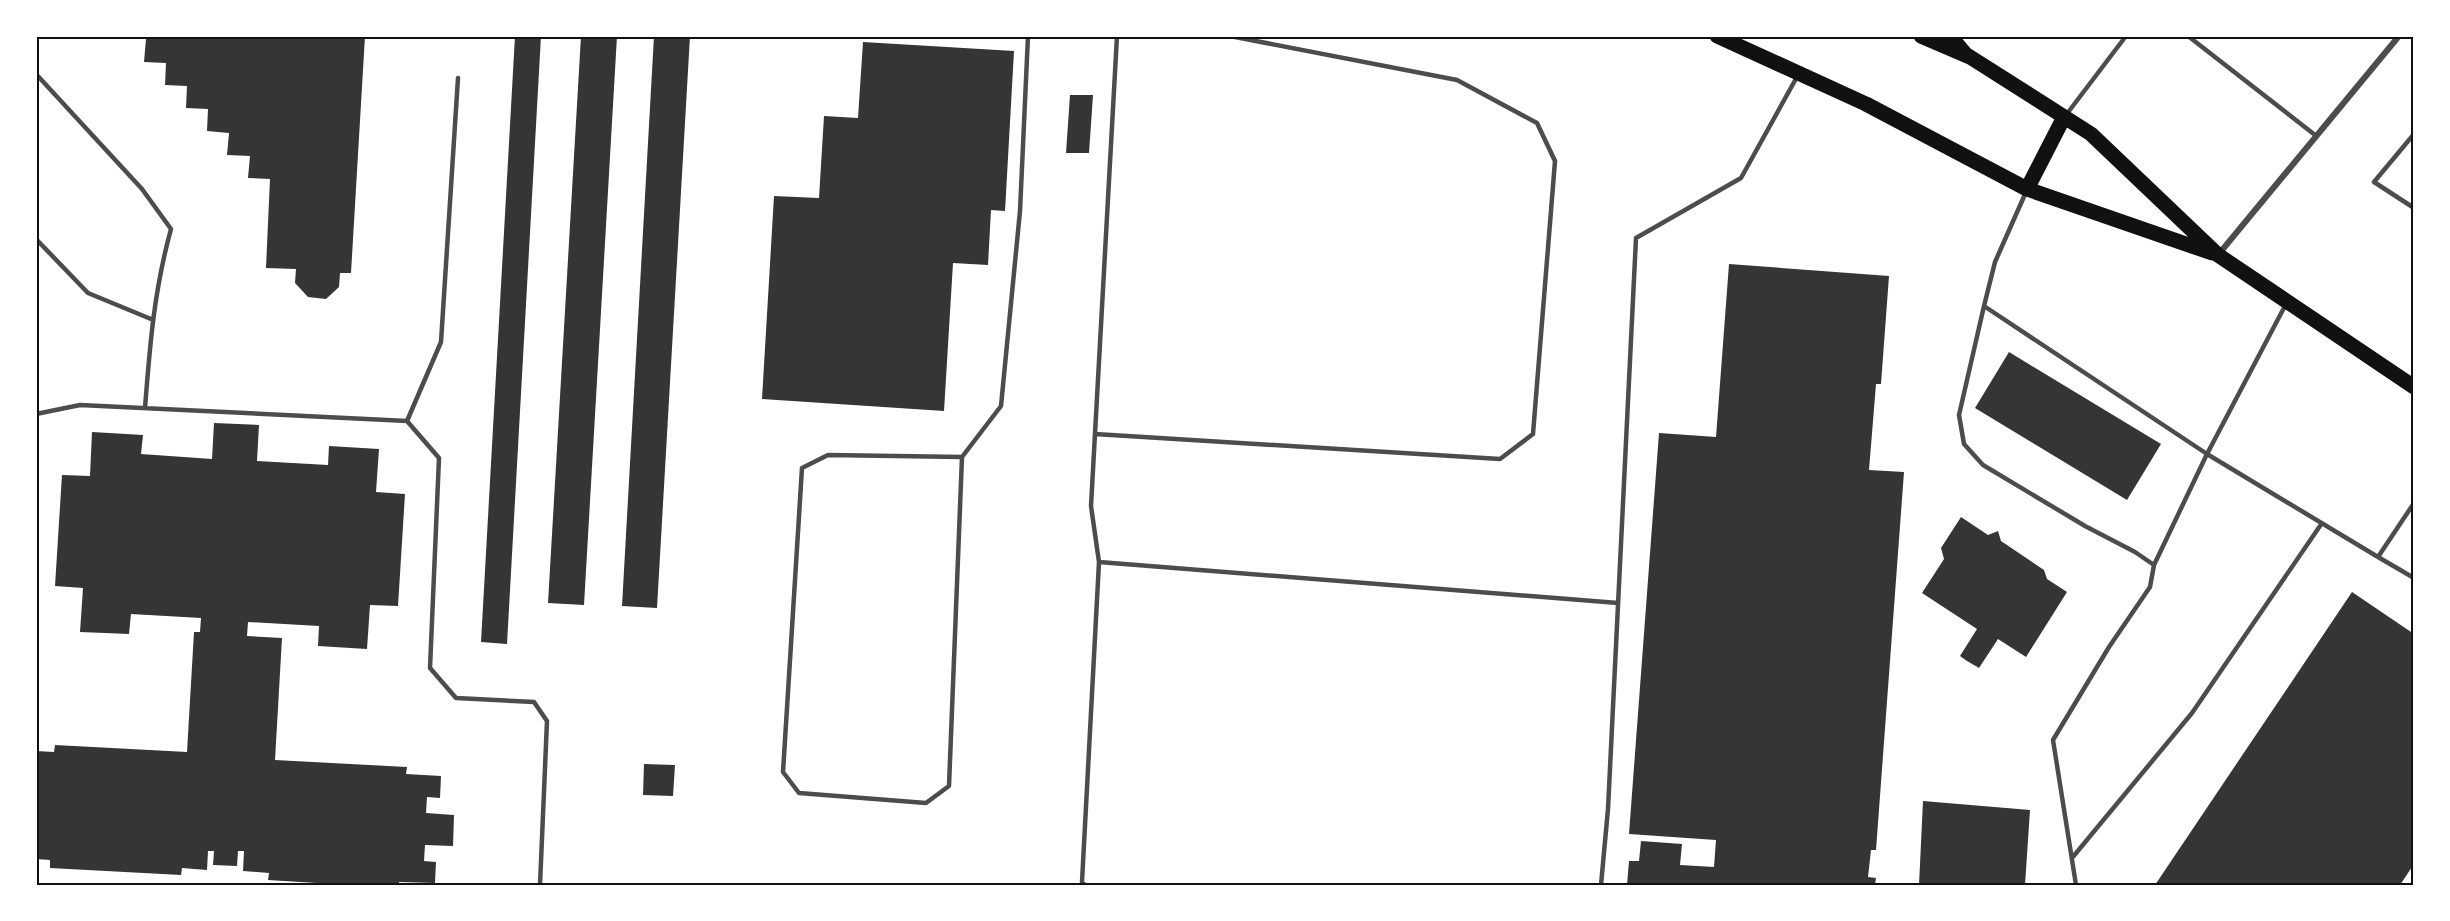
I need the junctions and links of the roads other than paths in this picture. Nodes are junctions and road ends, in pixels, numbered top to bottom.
1 (1028, 36) edge
2 (1117, 36) edge
3 (1230, 36) edge
4 (1717, 36) edge
5 (1921, 36) edge
6 (1952, 36) edge
7 (2126, 36) edge
8 (2188, 36) edge
9 (2399, 36) edge
10 (1970, 57) junction
11 (1799, 73) junction
12 (36, 74) edge
13 (458, 78) dead end
14 (2064, 117) junction
15 (2414, 134) edge
16 (2315, 135) junction
17 (2027, 189) junction
18 (2414, 208) edge
19 (36, 239) edge
20 (2218, 255) junction
21 (2287, 302) junction
22 (1984, 306) junction
23 (152, 319) junction
24 (2412, 381) edge
25 (145, 408) junction
26 (36, 414) edge
27 (407, 421) junction
28 (1095, 434) junction
29 (2207, 454) junction
30 (962, 457) junction
31 (2414, 504) edge
32 (2322, 523) junction
33 (2378, 557) junction
34 (1099, 562) junction
35 (2154, 565) junction
36 (2414, 578) edge
37 (1618, 603) junction
38 (2072, 858) junction
39 (540, 885) edge
40 (1085, 885) edge
41 (1601, 885) edge
42 (2076, 885) edge

1 - 30 lane
2 - 28 lane
3 - 28 lane
4 - 11 main road
5 - 10 main road
6 - 10 main road
7 - 14 lane
8 - 16 lane
9 - 16 street
10 - 14 main road
11 - 17 main road
11 - 37 lane
12 - 23 lane
13 - 27 lane
14 - 17 main road
14 - 20 main road
15 - 18 lane
16 - 20 street
17 - 20 main road
17 - 22 lane
19 - 23 lane
20 - 21 main road
21 - 24 main road
21 - 29 lane
22 - 29 lane
22 - 35 lane
23 - 25 lane
25 - 26 lane
25 - 27 lane
27 - 39 lane
28 - 34 lane
29 - 32 lane
29 - 35 lane
30 - 30 lane
31 - 33 lane
32 - 33 lane
32 - 38 lane
33 - 36 lane
34 - 37 lane
34 - 40 lane
35 - 38 lane
37 - 41 lane
38 - 42 lane

